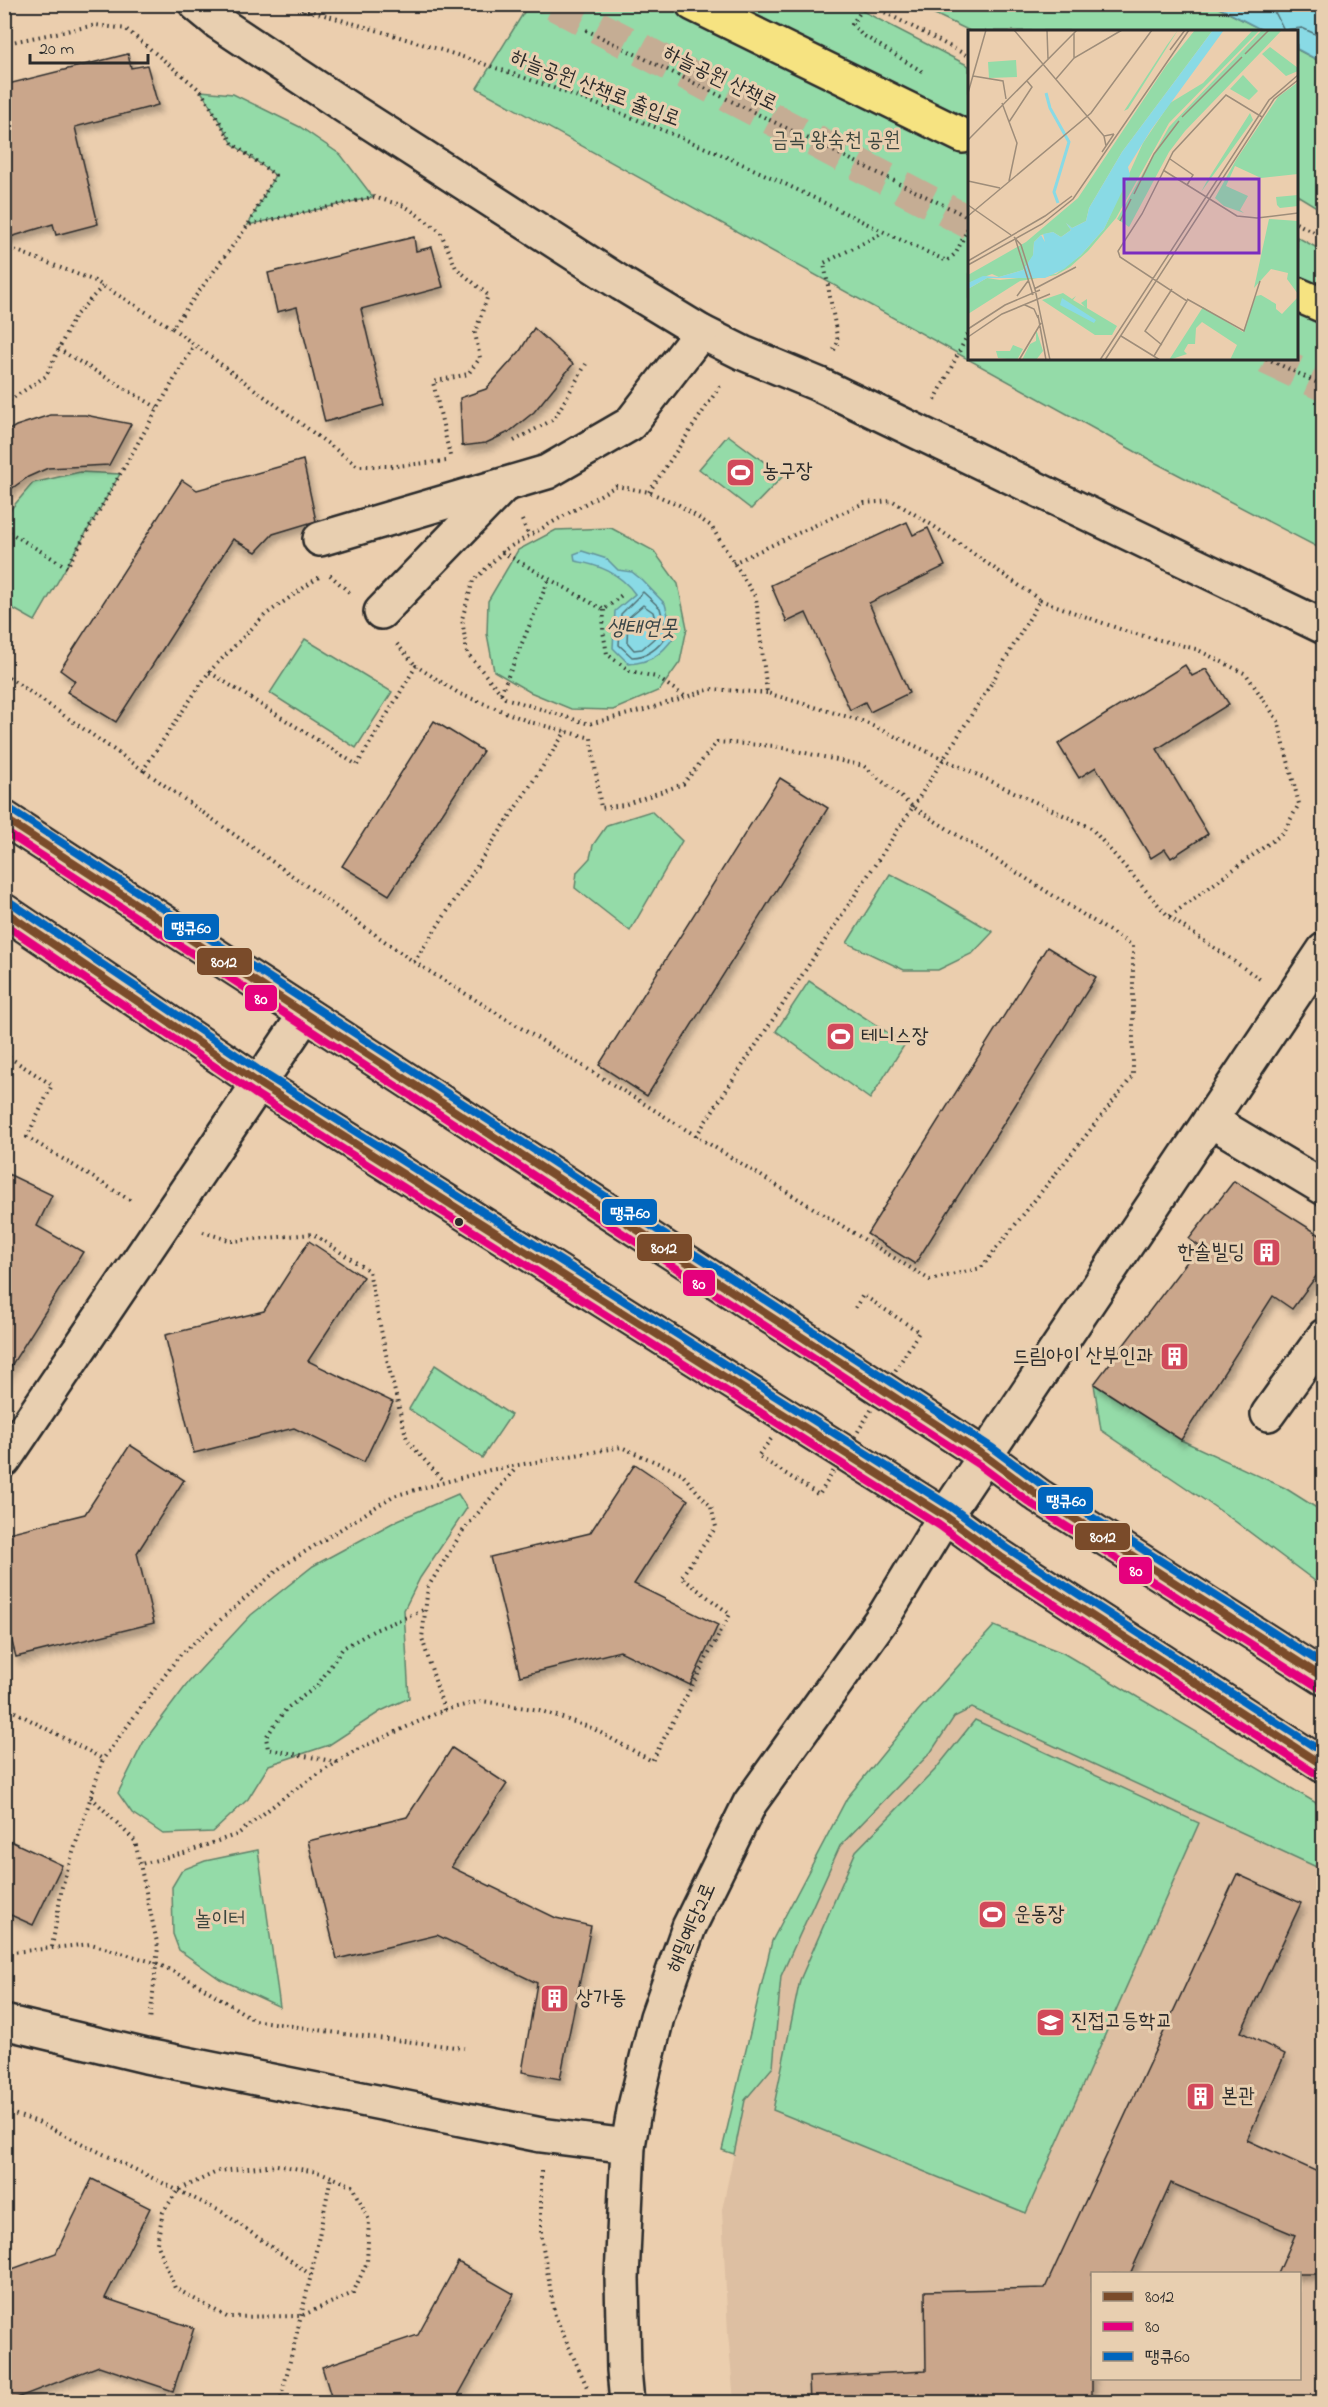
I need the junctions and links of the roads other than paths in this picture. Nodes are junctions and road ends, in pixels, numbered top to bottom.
1 (196, 4) edge
2 (693, 4) edge
3 (963, 136) dead end
4 (1298, 295) edge
5 (1323, 306) edge
6 (701, 332) junction
7 (505, 484) junction
8 (320, 539) dead end
9 (377, 618) road end
10 (1323, 627) edge
11 (4, 818) edge
12 (4, 910) edge
13 (1323, 950) edge
14 (305, 1015) junction
15 (260, 1084) junction
16 (1210, 1120) junction
17 (1323, 1188) edge
18 (1323, 1336) edge
19 (1268, 1414) dead end
20 (985, 1456) junction
21 (4, 1460) edge
22 (945, 1516) junction
23 (1323, 1678) edge
24 (1323, 1766) edge
25 (4, 2022) edge
26 (628, 2146) junction
27 (627, 2403) edge

1 - 6 street
2 - 3 highway
4 - 5 highway
6 - 7 street
6 - 10 street
7 - 8 street
7 - 9 street
11 - 14 street
12 - 15 street
13 - 16 street, 해밀예당2로
14 - 15 street
14 - 20 street
15 - 21 street
15 - 22 street
16 - 17 street
16 - 20 street, 해밀예당2로
18 - 19 street
20 - 22 street, 해밀예당2로
20 - 23 street
22 - 24 street
22 - 26 street, 해밀예당2로
25 - 26 street
26 - 27 street, 해밀예당2로

